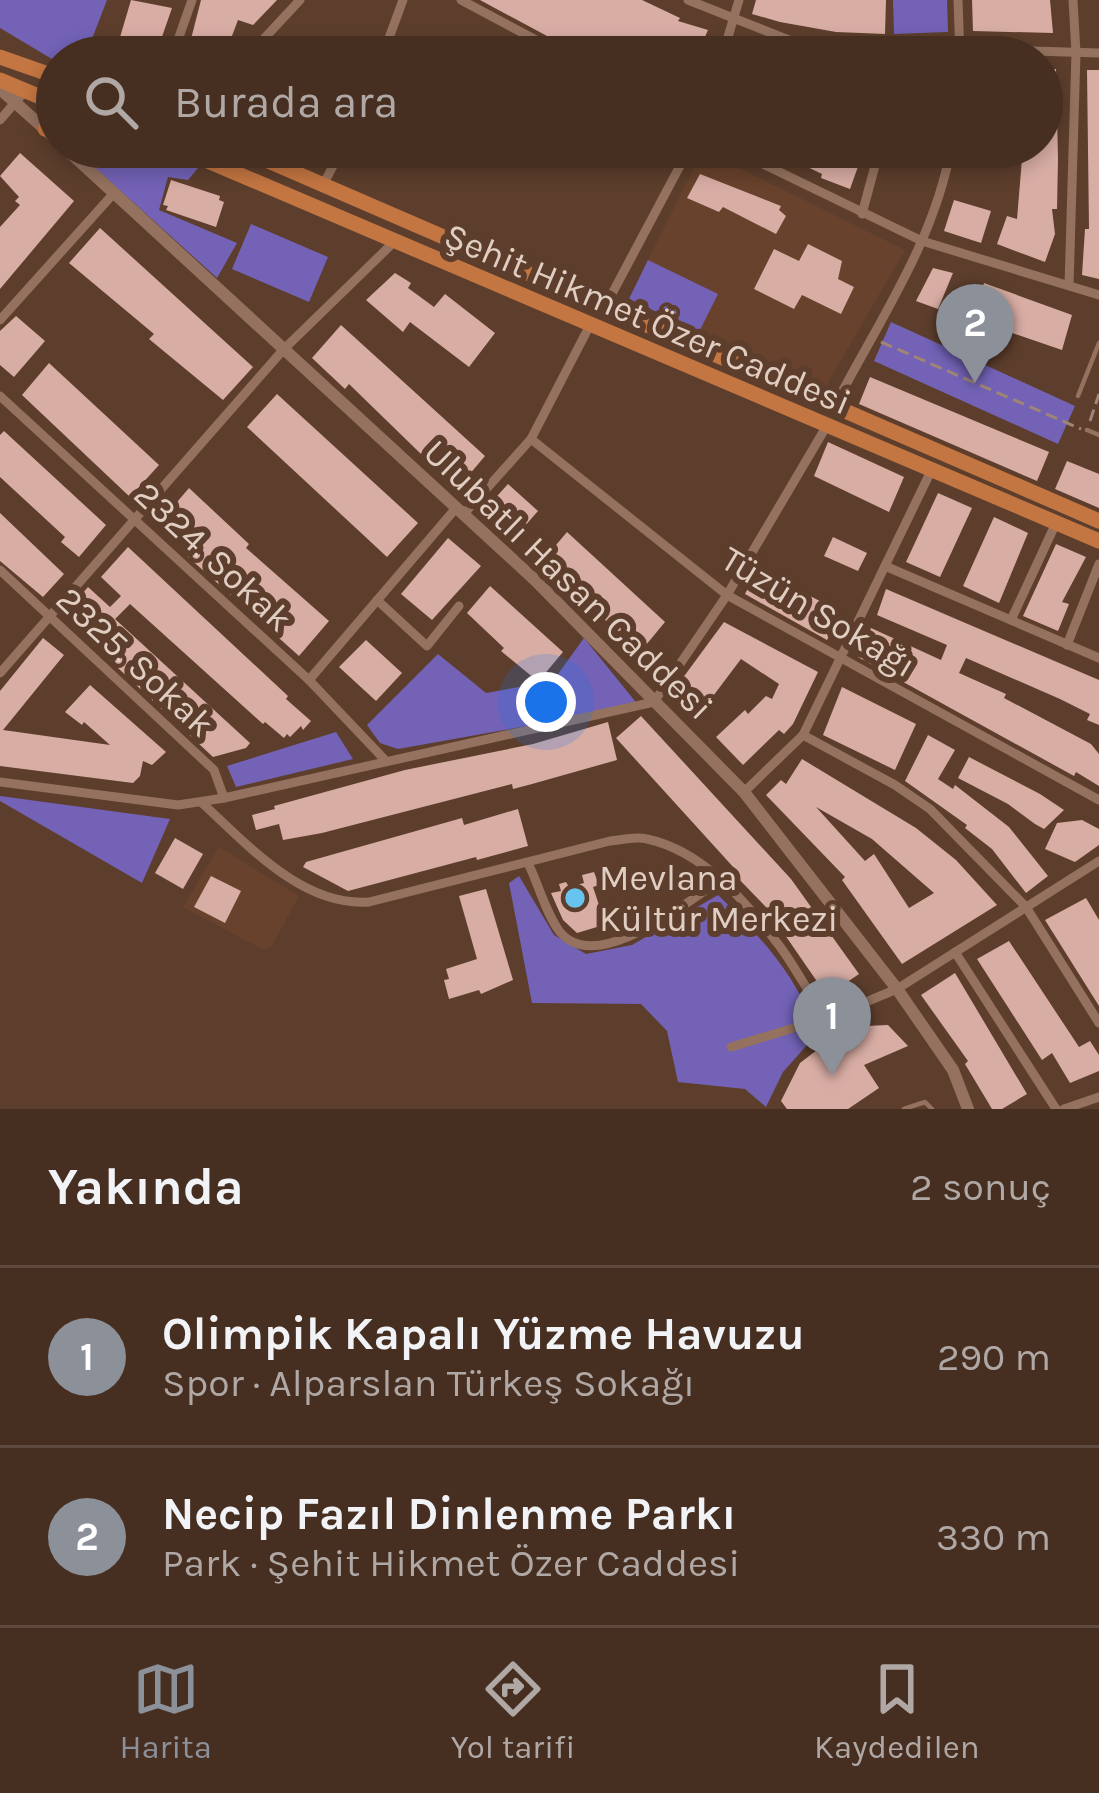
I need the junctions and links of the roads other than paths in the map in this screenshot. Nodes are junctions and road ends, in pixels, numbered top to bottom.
1 (192, 0) edge
2 (300, 0) edge
3 (403, 0) edge
4 (461, 0) edge
5 (688, 0) edge
6 (739, 0) edge
7 (958, 0) edge
8 (1073, 0) edge
9 (734, 20) junction
10 (179, 36) edge
11 (267, 36) edge
12 (390, 36) edge
13 (529, 36) edge
14 (729, 36) edge
15 (777, 36) edge
16 (959, 36) edge
17 (1063, 53) edge
18 (1076, 53) junction
19 (1099, 53) edge
20 (0, 60) edge
21 (36, 71) edge
22 (0, 80) edge
23 (0, 89) edge
24 (20, 97) junction
25 (36, 102) edge
26 (36, 117) edge
27 (0, 120) edge
28 (87, 168) edge
29 (224, 168) edge
30 (284, 168) edge
31 (332, 168) edge
32 (679, 168) edge
33 (770, 168) edge
34 (874, 168) edge
35 (946, 168) edge
36 (323, 185) junction
37 (114, 193) junction
38 (862, 214) junction
39 (395, 241) junction
40 (922, 241) junction
41 (1070, 286) junction
42 (1099, 295) edge
43 (606, 305) junction
44 (0, 320) edge
45 (590, 326) junction
46 (1099, 343) edge
47 (283, 350) junction
48 (0, 396) edge
49 (1078, 396) dead end
50 (834, 407) junction
51 (826, 428) junction
52 (1087, 430) road end
53 (1099, 435) edge
54 (531, 439) junction
55 (931, 471) junction
56 (459, 511) junction
57 (133, 518) junction
58 (1099, 521) edge
59 (1056, 523) junction
60 (1099, 541) edge
61 (1099, 564) edge
62 (885, 566) junction
63 (0, 570) edge
64 (727, 595) junction
65 (377, 600) junction
66 (459, 606) dead end
67 (48, 617) junction
68 (1011, 620) junction
69 (1067, 645) junction
70 (1099, 658) edge
71 (840, 659) junction
72 (0, 673) edge
73 (308, 680) junction
74 (654, 702) junction
75 (803, 735) junction
76 (386, 760) junction
77 (0, 782) edge
78 (744, 792) junction
79 (224, 798) junction
80 (1099, 800) edge
81 (201, 802) junction
82 (528, 862) junction
83 (1094, 864) edge
84 (720, 880) junction
85 (1099, 882) edge
86 (1026, 907) junction
87 (955, 952) junction
88 (897, 988) junction
89 (830, 1016) junction
90 (1099, 1023) edge
91 (731, 1047) dead end
92 (1099, 1097) edge
93 (904, 1109) edge
94 (932, 1109) edge
95 (968, 1109) edge
96 (1060, 1109) edge

1 - 10 street
2 - 11 street
3 - 12 street
4 - 13 street
5 - 9 street
6 - 9 street
7 - 16 street
8 - 18 street
9 - 14 street
9 - 15 street
17 - 18 street
18 - 19 street
18 - 41 street
20 - 21 main road
22 - 24 main road
23 - 24 street
24 - 25 main road
24 - 26 street
24 - 27 street
28 - 37 street, Ulubatlı Hasan Caddesi
29 - 39 main road, Şehit Hikmet Özer Caddesi
30 - 36 main road, Şehit Hikmet Özer Caddesi
31 - 36 street
32 - 43 street
33 - 38 street
34 - 38 street
35 - 40 street
36 - 43 main road, Şehit Hikmet Özer Caddesi
37 - 44 street
37 - 47 street, Ulubatlı Hasan Caddesi
38 - 40 street
39 - 45 main road, Şehit Hikmet Özer Caddesi
39 - 47 street
40 - 41 street
40 - 50 street
41 - 42 street
43 - 50 main road, Şehit Hikmet Özer Caddesi
45 - 51 main road, Şehit Hikmet Özer Caddesi
45 - 54 street
46 - 49 lane
47 - 56 street, Ulubatlı Hasan Caddesi
47 - 57 street
48 - 57 street, 2324. Sokak
50 - 51 main road
50 - 58 main road, Şehit Hikmet Özer Caddesi
51 - 55 main road, Şehit Hikmet Özer Caddesi
51 - 64 street
52 - 53 lane
54 - 56 street
54 - 64 street, Tüzün Sokağı
55 - 59 main road, Şehit Hikmet Özer Caddesi
55 - 62 street
56 - 65 street
56 - 74 street, Ulubatlı Hasan Caddesi
57 - 67 street
57 - 73 street, 2324. Sokak
59 - 60 main road, Şehit Hikmet Özer Caddesi
59 - 68 street
61 - 69 street
62 - 68 street
62 - 71 street
63 - 67 street, 2325. Sokak
64 - 71 street, Tüzün Sokağı
64 - 74 street
65 - 66 street
65 - 73 street
67 - 72 street
67 - 79 street, 2325. Sokak
68 - 69 street
69 - 70 street
71 - 75 street
71 - 80 street, Tüzün Sokağı
73 - 76 street, 2324. Sokak
74 - 76 street
74 - 78 street, Ulubatlı Hasan Caddesi
75 - 78 street
75 - 86 street
76 - 79 street
77 - 81 street
78 - 88 street, Ulubatlı Hasan Caddesi
79 - 81 street
81 - 82 street
82 - 84 street
82 - 84 street
83 - 85 street
83 - 86 street
84 - 89 street
86 - 87 street
86 - 90 street
87 - 88 street
87 - 96 street
88 - 89 street
88 - 95 street, Ulubatlı Hasan Caddesi
89 - 91 street
92 - 96 street
93 - 94 lane

